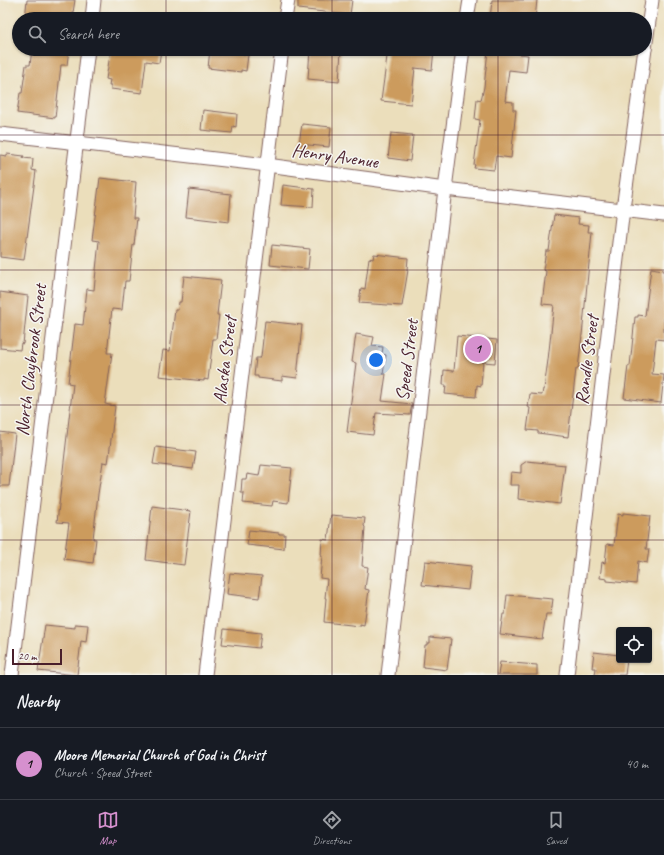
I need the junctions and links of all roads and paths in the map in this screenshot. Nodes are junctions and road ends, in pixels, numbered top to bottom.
1 (94, 0) edge
2 (288, 0) edge
3 (470, 0) edge
4 (652, 0) edge
5 (93, 12) edge
6 (287, 12) edge
7 (468, 12) edge
8 (650, 12) edge
9 (87, 56) edge
10 (281, 56) edge
11 (462, 56) edge
12 (644, 56) edge
13 (0, 134) edge
14 (75, 143) junction
15 (267, 165) junction
16 (445, 189) junction
17 (623, 209) junction
18 (664, 215) edge
19 (12, 675) edge
20 (205, 675) edge
21 (388, 675) edge
22 (567, 675) edge

1 - 5 street
2 - 6 street
3 - 7 street
4 - 8 street, Randle Street
9 - 14 street, North Claybrook Street
10 - 15 street, Alaska Street
11 - 16 street, Speed Street
12 - 17 street, Randle Street
13 - 14 street, Henry Avenue
14 - 15 street, Henry Avenue
14 - 19 street, North Claybrook Street
15 - 16 street, Henry Avenue
15 - 20 street, Alaska Street
16 - 17 street, Henry Avenue
16 - 21 street, Speed Street
17 - 18 street, Henry Avenue
17 - 22 street, Randle Street

